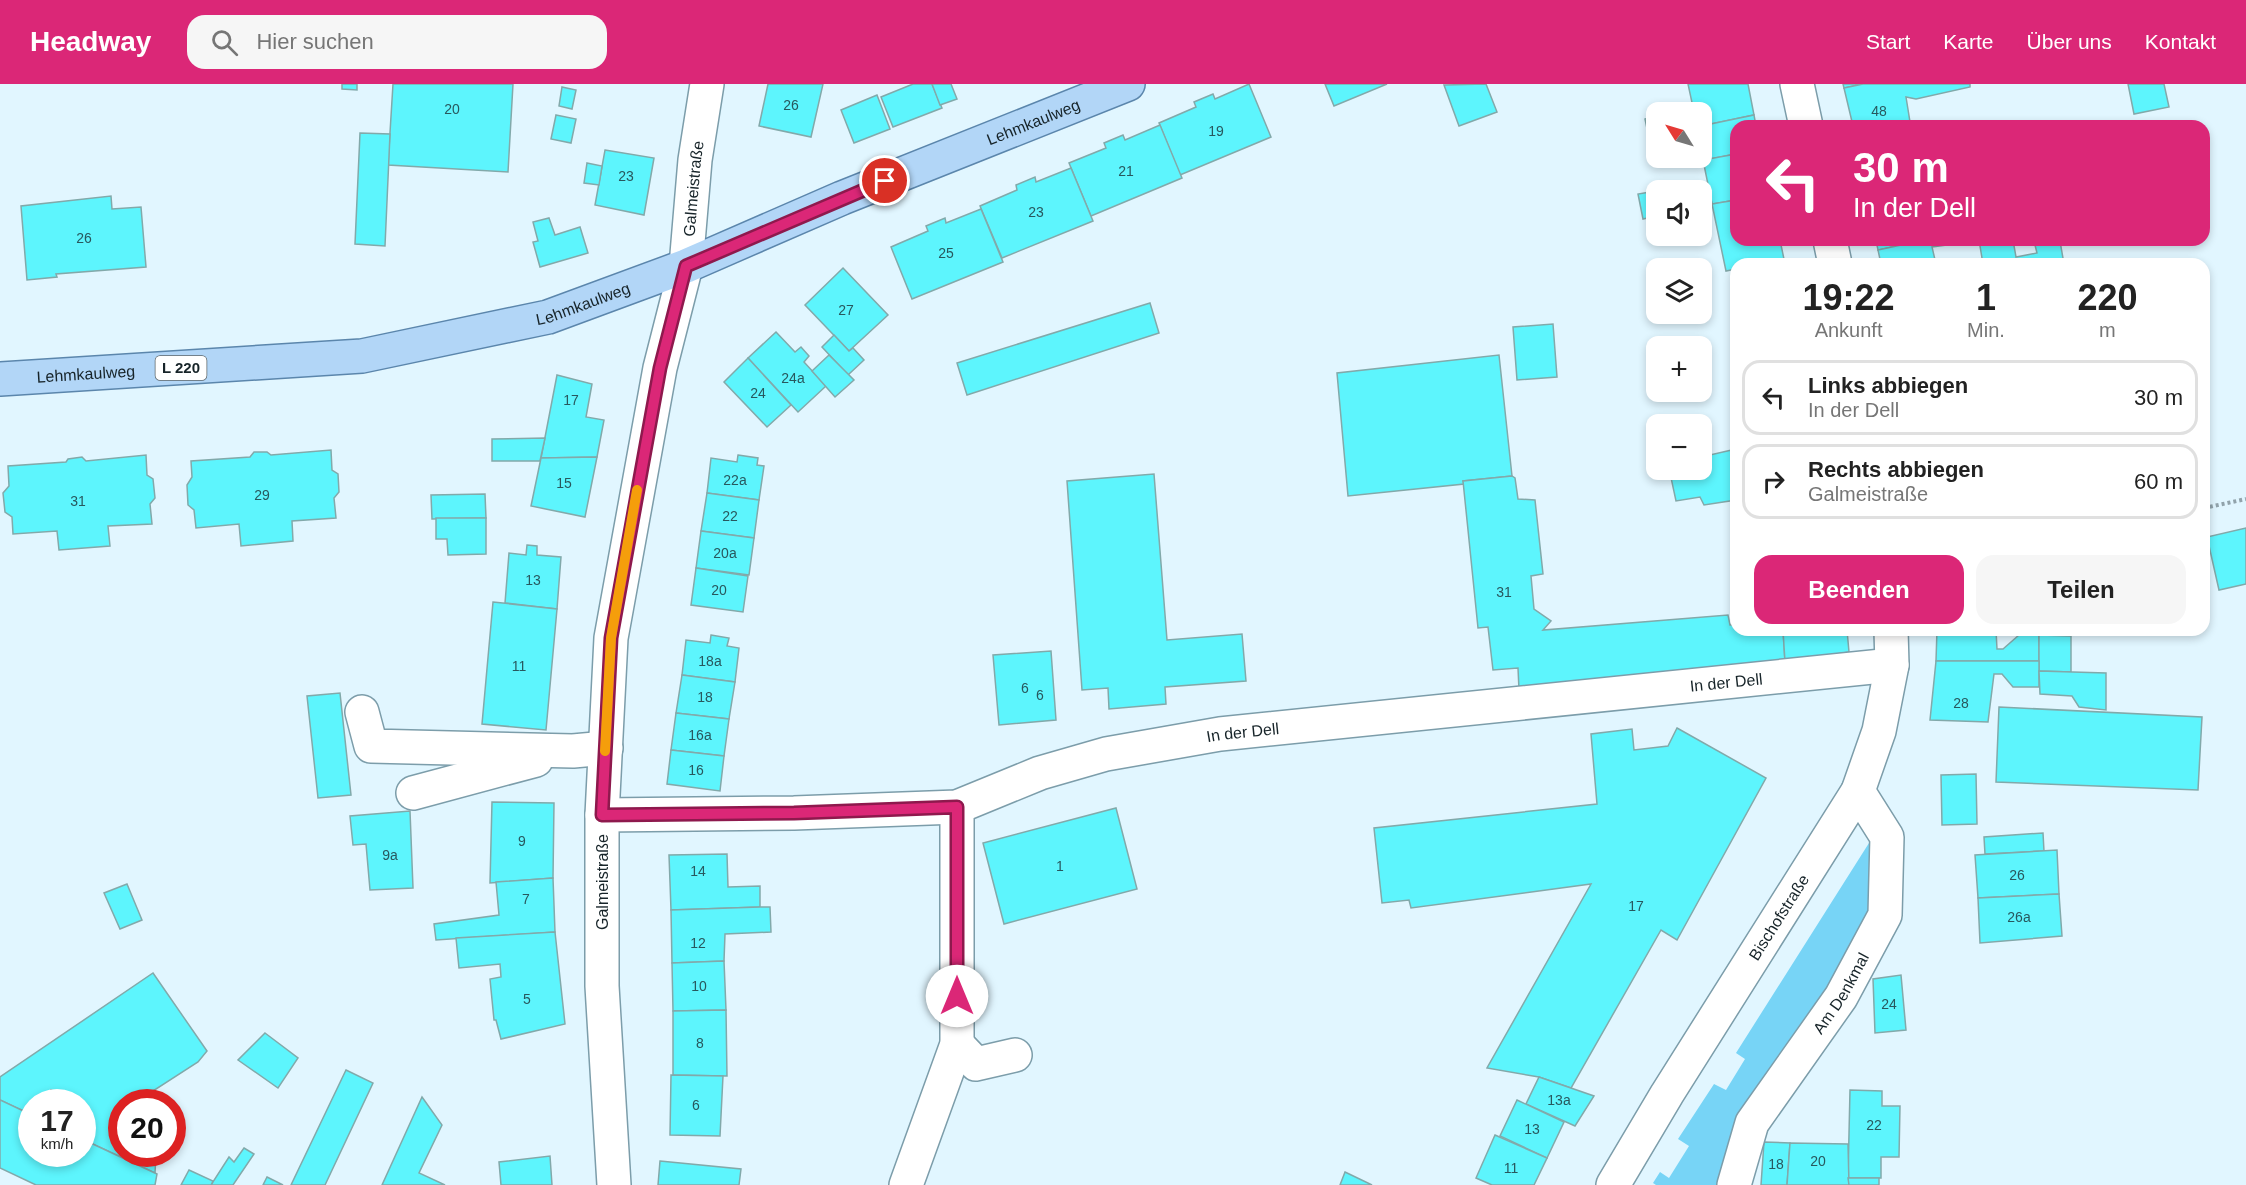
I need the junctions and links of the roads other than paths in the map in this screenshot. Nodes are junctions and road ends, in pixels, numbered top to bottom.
1 (707, 84) edge
2 (1128, 84) edge
3 (1797, 84) edge
4 (1805, 120) edge
5 (686, 266) junction
6 (0, 379) edge
7 (1892, 636) edge
8 (1892, 665) junction
9 (362, 712) dead end
10 (606, 748) junction
11 (573, 751) junction
12 (1858, 791) junction
13 (413, 793) dead end
14 (957, 807) junction
15 (602, 815) junction
16 (957, 1044) junction
17 (1015, 1055) dead end
18 (614, 1185) edge
19 (906, 1185) edge
20 (1613, 1185) edge
21 (1734, 1185) edge

1 - 5 street, Galmeistraße
2 - 5 main road, Lehmkaulweg / L 220
3 - 4 street
5 - 6 main road, Lehmkaulweg / L 220
5 - 10 street, Galmeistraße
7 - 8 street, Bischofstraße
8 - 12 street, Bischofstraße
8 - 14 street, In der Dell
9 - 11 street
10 - 11 street
10 - 15 street, Galmeistraße
11 - 13 street
12 - 20 street, Bischofstraße
12 - 21 street, Am Denkmal
14 - 15 street, In der Dell
14 - 16 street
15 - 18 street, Galmeistraße
16 - 17 street
16 - 19 street

